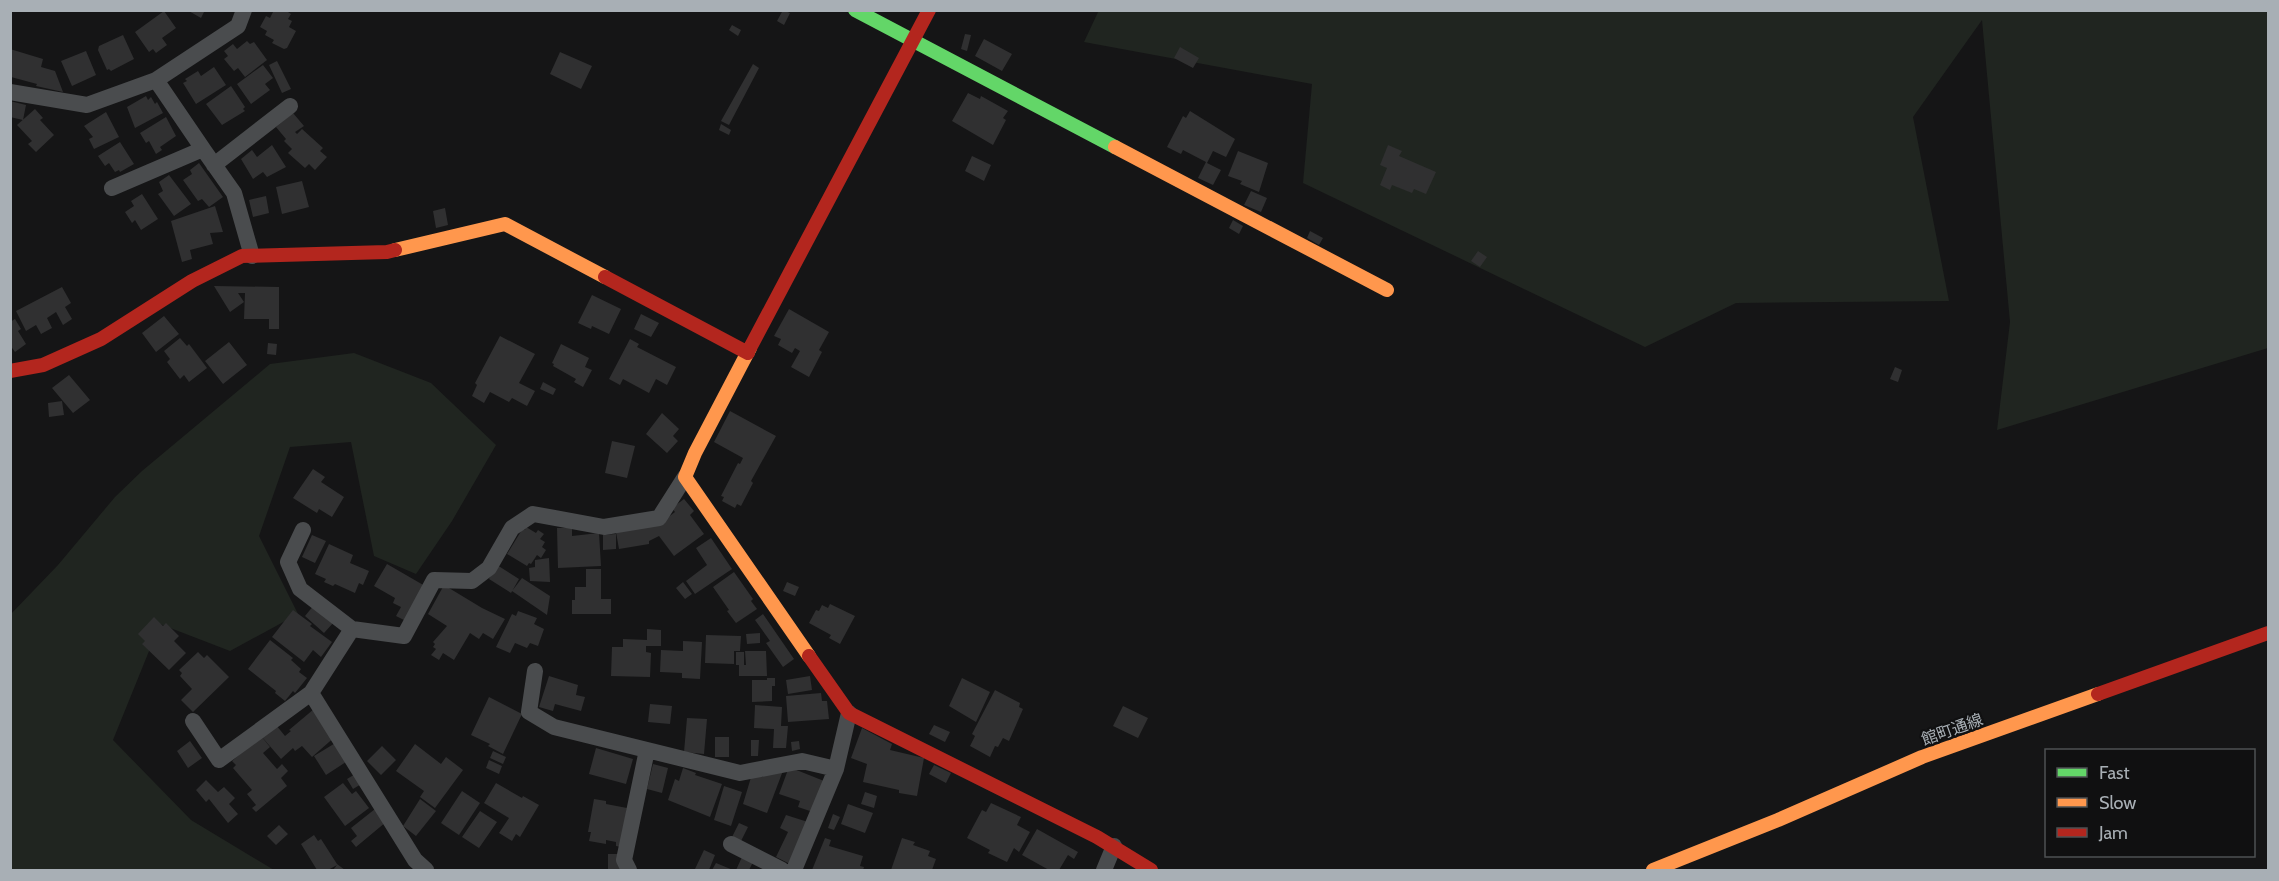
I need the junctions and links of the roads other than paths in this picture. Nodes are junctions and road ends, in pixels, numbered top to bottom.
1 (244, 10) edge
2 (855, 10) edge
3 (929, 10) edge
4 (911, 41) junction
5 (156, 80) junction
6 (10, 92) edge
7 (290, 106) dead end
8 (202, 148) junction
9 (214, 165) junction
10 (112, 188) dead end
11 (252, 256) junction
12 (1387, 290) dead end
13 (748, 353) junction
14 (10, 371) edge
15 (685, 477) junction
16 (303, 531) dead end
17 (352, 629) junction
18 (2268, 633) edge
19 (535, 671) dead end
20 (311, 693) junction
21 (849, 713) junction
22 (193, 721) dead end
23 (647, 750) junction
24 (836, 769) junction
25 (731, 844) dead end
26 (1114, 846) junction
27 (426, 870) edge
28 (629, 870) edge
29 (782, 870) edge
30 (794, 870) edge
31 (1104, 870) edge
32 (1151, 870) edge
33 (1653, 870) edge

1 - 5 street
2 - 4 street
3 - 4 street
4 - 12 street
4 - 13 street
5 - 6 street
5 - 8 street
7 - 9 street
8 - 9 street
8 - 10 street
9 - 11 street
11 - 13 street
11 - 14 street
13 - 15 street
15 - 17 street
15 - 21 street
16 - 17 street
17 - 20 street
18 - 33 street, 館町通線
19 - 23 street
20 - 22 street
20 - 27 street
21 - 24 street
21 - 26 street
23 - 24 street
23 - 28 street
24 - 30 street
25 - 29 street
26 - 31 street
26 - 32 street

